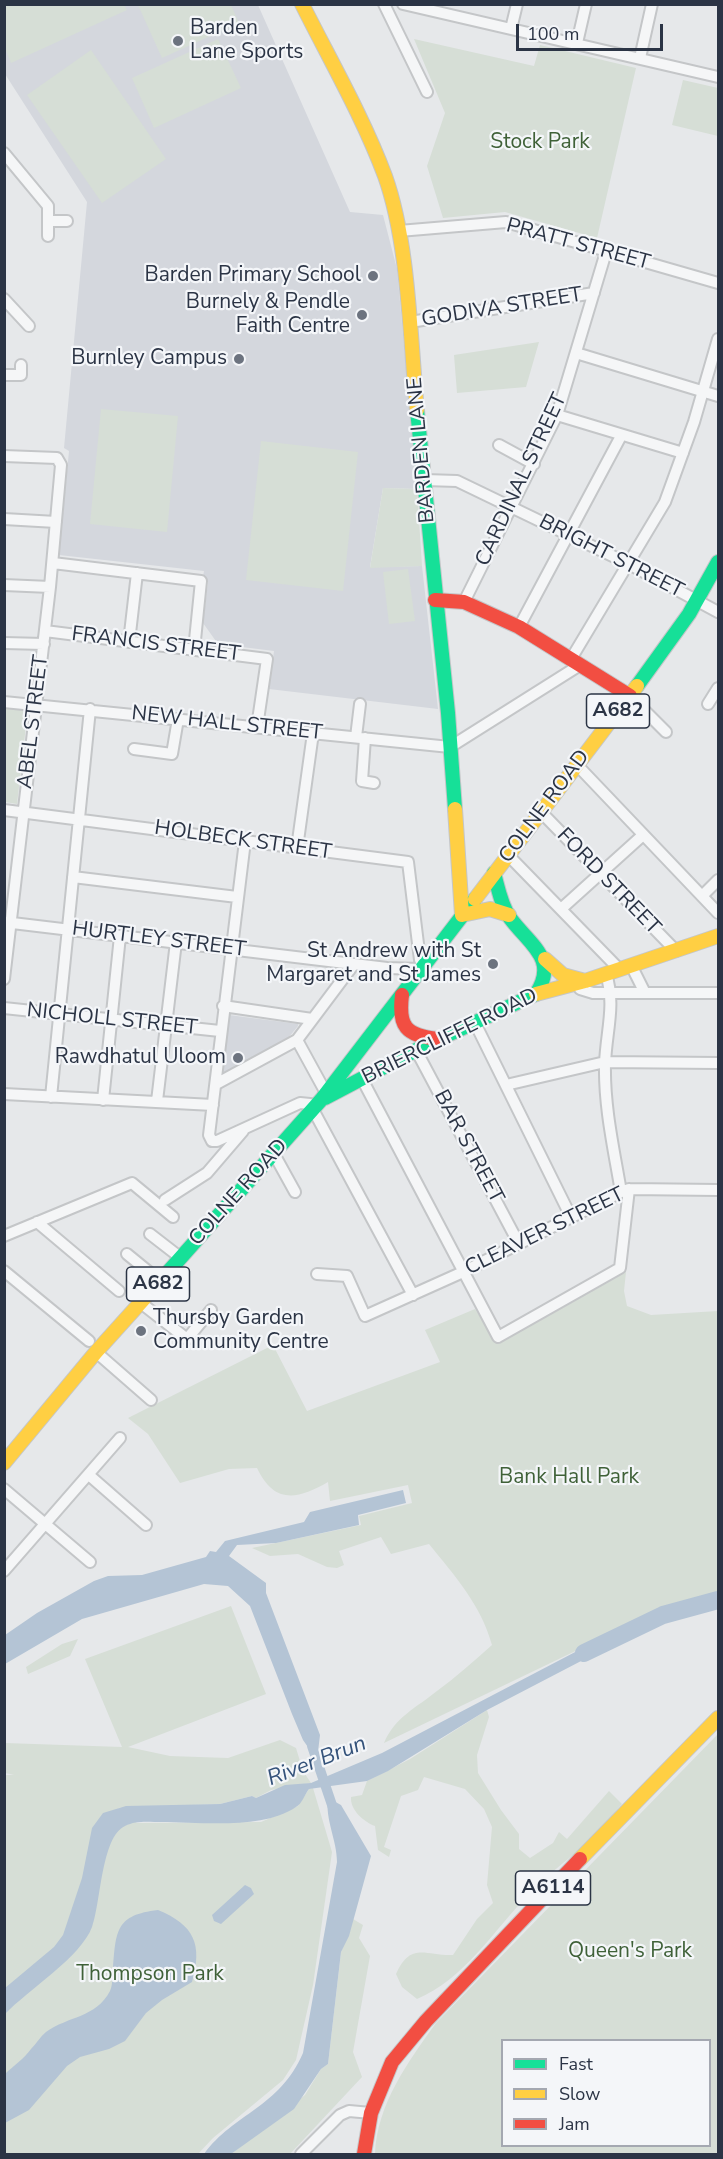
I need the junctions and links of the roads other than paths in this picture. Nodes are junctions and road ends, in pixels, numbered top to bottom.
1 (302, 4) edge
2 (384, 4) edge
3 (402, 4) edge
4 (517, 4) edge
5 (586, 4) edge
6 (652, 4) edge
7 (429, 8) edge
8 (512, 28) junction
9 (576, 43) junction
10 (640, 58) junction
11 (718, 77) edge
12 (427, 92) dead end
13 (4, 153) edge
14 (49, 221) junction
15 (67, 221) dead end
16 (399, 231) junction
17 (48, 236) dead end
18 (606, 252) junction
19 (718, 283) edge
20 (594, 293) junction
21 (4, 299) edge
22 (410, 322) junction
23 (29, 326) dead end
24 (718, 339) edge
25 (576, 353) junction
26 (21, 365) dead end
27 (4, 375) edge
28 (704, 392) junction
29 (718, 396) edge
30 (557, 416) junction
31 (621, 436) junction
32 (499, 445) dead end
33 (683, 453) junction
34 (4, 456) edge
35 (534, 464) junction
36 (425, 480) junction
37 (511, 507) junction
38 (4, 519) edge
39 (56, 522) junction
40 (569, 536) junction
41 (718, 562) edge
42 (53, 563) junction
43 (629, 564) junction
44 (137, 573) junction
45 (4, 585) edge
46 (50, 587) junction
47 (435, 600) junction
48 (697, 601) junction
49 (464, 602) junction
50 (718, 612) edge
51 (519, 627) junction
52 (45, 632) junction
53 (129, 642) junction
54 (4, 643) edge
55 (44, 644) junction
56 (194, 650) junction
57 (575, 662) junction
58 (718, 688) edge
59 (630, 696) junction
60 (4, 702) edge
61 (37, 704) junction
62 (360, 704) dead end
63 (708, 704) dead end
64 (90, 709) junction
65 (178, 719) junction
66 (257, 727) junction
67 (666, 732) dead end
68 (313, 733) junction
69 (361, 738) junction
70 (450, 747) junction
71 (134, 749) dead end
72 (576, 765) junction
73 (374, 783) dead end
74 (4, 810) edge
75 (541, 812) junction
76 (23, 813) junction
77 (78, 819) junction
78 (643, 835) junction
79 (245, 841) junction
80 (297, 848) junction
81 (508, 855) junction
82 (494, 873) junction
83 (601, 874) junction
84 (73, 877) junction
85 (718, 880) edge
86 (702, 896) junction
87 (237, 897) junction
88 (561, 909) junction
89 (718, 913) edge
90 (462, 915) junction
91 (509, 915) junction
92 (8, 922) edge
93 (68, 929) junction
94 (120, 936) junction
95 (718, 936) edge
96 (176, 942) junction
97 (231, 949) junction
98 (676, 951) junction
99 (545, 959) junction
100 (354, 964) junction
101 (423, 967) junction
102 (619, 969) junction
103 (4, 979) edge
104 (581, 982) junction
105 (612, 993) junction
106 (645, 993) junction
107 (718, 993) edge
108 (402, 994) junction
109 (536, 994) junction
110 (223, 1006) junction
111 (4, 1008) edge
112 (59, 1014) junction
113 (312, 1019) junction
114 (111, 1020) junction
115 (474, 1021) junction
116 (166, 1026) junction
117 (220, 1031) junction
118 (438, 1039) junction
119 (297, 1040) junction
120 (416, 1050) junction
121 (605, 1062) junction
122 (718, 1063) edge
123 (362, 1079) junction
124 (216, 1084) junction
125 (506, 1085) junction
126 (4, 1094) edge
127 (51, 1097) junction
128 (103, 1100) junction
129 (320, 1100) junction
130 (157, 1101) junction
131 (213, 1105) junction
132 (245, 1129) junction
133 (274, 1154) junction
134 (718, 1190) edge
135 (625, 1191) junction
136 (295, 1192) dead end
137 (165, 1200) dead end
138 (173, 1217) dead end
139 (571, 1217) junction
140 (37, 1222) junction
141 (150, 1234) dead end
142 (4, 1236) edge
143 (519, 1244) junction
144 (127, 1254) dead end
145 (181, 1258) junction
146 (4, 1271) edge
147 (463, 1272) junction
148 (318, 1274) dead end
149 (160, 1281) junction
150 (119, 1291) dead end
151 (413, 1295) junction
152 (141, 1303) junction
153 (211, 1310) dead end
154 (93, 1347) junction
155 (151, 1400) dead end
156 (120, 1438) dead end
157 (4, 1462) edge
158 (90, 1476) junction
159 (4, 1489) edge
160 (45, 1524) junction
161 (146, 1525) dead end
162 (90, 1562) dead end
163 (4, 1571) edge
164 (718, 1718) edge
165 (371, 2113) junction
166 (301, 2154) edge
167 (364, 2154) edge

1 - 16 main road, BARDEN LANE
2 - 12 street
3 - 7 street
4 - 8 street
5 - 9 street
6 - 10 street
7 - 8 street
8 - 9 street
9 - 10 street
10 - 11 street
13 - 14 street
14 - 15 street
14 - 17 street
16 - 18 street, PRATT STREET
16 - 22 main road, BARDEN LANE
18 - 19 street, PRATT STREET
18 - 20 street, CARDINAL STREET
20 - 22 street, GODIVA STREET
20 - 25 street, CARDINAL STREET
21 - 23 street
22 - 36 main road, BARDEN LANE
24 - 28 street
25 - 28 street
25 - 30 street, CARDINAL STREET
26 - 27 street
28 - 29 street
28 - 33 street
30 - 31 street
30 - 35 street, CARDINAL STREET
31 - 33 street
31 - 40 street
32 - 35 street
33 - 43 street
34 - 39 street, ABEL STREET
35 - 37 street, CARDINAL STREET
36 - 37 street, BRIGHT STREET
36 - 47 main road, BARDEN LANE
37 - 40 street, BRIGHT STREET
37 - 49 street, CARDINAL STREET
38 - 39 street
39 - 42 street, ABEL STREET
40 - 43 street, BRIGHT STREET
40 - 51 street
41 - 48 main road, COLNE ROAD / A682
42 - 44 street
42 - 46 street, ABEL STREET
43 - 48 street, BRIGHT STREET
43 - 57 street
44 - 53 street
44 - 56 street
45 - 46 street
46 - 52 street, ABEL STREET
47 - 49 main road
47 - 70 main road, BARDEN LANE
48 - 50 street, BRIGHT STREET
48 - 59 main road, COLNE ROAD / A682
49 - 51 main road
51 - 57 main road
52 - 53 street, FRANCIS STREET
52 - 55 street, ABEL STREET
53 - 56 street, FRANCIS STREET
54 - 55 street
55 - 61 street, ABEL STREET
56 - 66 street, FRANCIS STREET
57 - 59 main road
57 - 70 street
58 - 63 street
59 - 67 street
59 - 72 main road, COLNE ROAD / A682
60 - 61 street, NEW HALL STREET
61 - 64 street, NEW HALL STREET
61 - 76 street, ABEL STREET
62 - 69 street
64 - 65 street, NEW HALL STREET
64 - 77 street
65 - 66 street, NEW HALL STREET
65 - 71 street
66 - 68 street, NEW HALL STREET
68 - 69 street, NEW HALL STREET
68 - 80 street
69 - 70 street, NEW HALL STREET
69 - 73 street
70 - 90 main road, BARDEN LANE
72 - 75 main road, COLNE ROAD / A682
72 - 78 street
74 - 76 street, HOLBECK STREET
75 - 81 main road, COLNE ROAD / A682
75 - 83 street, FORD STREET
76 - 77 street, HOLBECK STREET
76 - 92 street, ABEL STREET
77 - 79 street, HOLBECK STREET
77 - 84 street
78 - 83 street
78 - 86 street
79 - 80 street, HOLBECK STREET
79 - 87 street
80 - 101 street, HOLBECK STREET
81 - 82 main road, COLNE ROAD / A682
81 - 88 street
82 - 90 main road, COLNE ROAD
82 - 91 main road
83 - 88 street
83 - 98 street, FORD STREET
84 - 87 street
84 - 93 street
85 - 86 street
86 - 89 street
87 - 97 street
88 - 102 street
90 - 91 main road
90 - 101 main road, COLNE ROAD / A682
91 - 99 main road
92 - 93 street, HURTLEY STREET
92 - 103 street, ABEL STREET
93 - 94 street, HURTLEY STREET
93 - 112 street
94 - 96 street, HURTLEY STREET
94 - 114 street
95 - 98 main road, BRIERCLIFFE ROAD
96 - 97 street, HURTLEY STREET
96 - 116 street
97 - 100 street, HURTLEY STREET
97 - 110 street
98 - 102 main road, BRIERCLIFFE ROAD
99 - 104 main road
99 - 109 main road
100 - 101 street, HURTLEY STREET
100 - 113 street
101 - 108 main road, COLNE ROAD / A682
102 - 104 main road, BRIERCLIFFE ROAD
102 - 105 street
102 - 106 street
104 - 105 street
104 - 109 main road, BRIERCLIFFE ROAD
105 - 106 street
105 - 121 street
106 - 107 street
108 - 118 main road
108 - 129 main road, COLNE ROAD / A682
109 - 115 main road, BRIERCLIFFE ROAD / A682
110 - 113 street
110 - 117 street
111 - 112 street, NICHOLL STREET
112 - 114 street, NICHOLL STREET
112 - 127 street
113 - 119 street
114 - 116 street, NICHOLL STREET
114 - 128 street
115 - 118 main road, BRIERCLIFFE ROAD / A682
115 - 125 street
116 - 117 street, NICHOLL STREET
116 - 130 street
117 - 124 street
118 - 120 main road, BRIERCLIFFE ROAD / A682
119 - 124 street
119 - 129 street
120 - 123 main road, BRIERCLIFFE ROAD / A682
120 - 143 street, BAR STREET
121 - 122 street
121 - 125 street
121 - 135 street
123 - 129 main road, BRIERCLIFFE ROAD / A682
123 - 147 street
124 - 131 street
125 - 139 street
126 - 127 street
127 - 128 street
128 - 130 street
129 - 132 street
129 - 133 main road, COLNE ROAD / A682
129 - 151 street
130 - 131 street
131 - 132 street
132 - 137 street
133 - 136 street
133 - 145 main road, COLNE ROAD / A682
134 - 135 street, CLEAVER STREET
135 - 139 street, CLEAVER STREET
135 - 147 street
138 - 140 street
139 - 143 street, CLEAVER STREET
140 - 142 street
140 - 150 street
141 - 145 street
143 - 147 street, CLEAVER STREET
144 - 149 street
145 - 149 main road, COLNE ROAD / A682
146 - 154 street
147 - 151 street, CLEAVER STREET
148 - 151 street, CLEAVER STREET
149 - 152 main road, COLNE ROAD / A682
152 - 153 street
152 - 154 main road, COLNE ROAD / A682
154 - 155 street
154 - 157 main road, COLNE ROAD / A682
156 - 158 street
158 - 160 street
158 - 161 street
159 - 160 street
160 - 162 street
160 - 163 street
164 - 165 main road, A6114
165 - 166 street
165 - 167 main road, A6114

